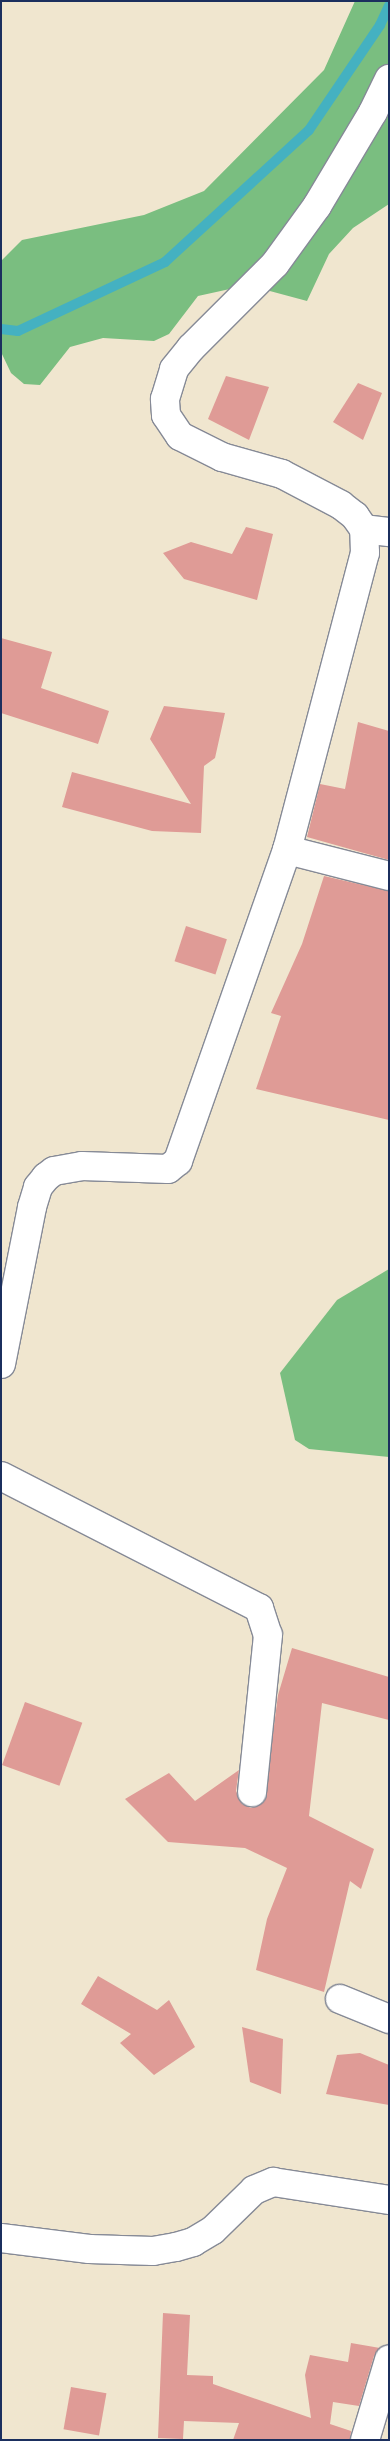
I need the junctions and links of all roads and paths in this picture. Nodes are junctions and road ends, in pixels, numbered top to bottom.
1 (389, 79) edge
2 (376, 531) edge
3 (287, 850) junction
4 (389, 876) edge
5 (1, 1364) edge
6 (1, 1476) edge
7 (252, 1792) dead end
8 (340, 1999) dead end
9 (389, 2019) edge
10 (389, 2200) edge
11 (1, 2238) edge
12 (389, 2360) edge
13 (365, 2440) edge

1 - 2 street
2 - 3 street
3 - 4 street
3 - 5 street
6 - 7 street
8 - 9 street
10 - 11 street
12 - 13 street

